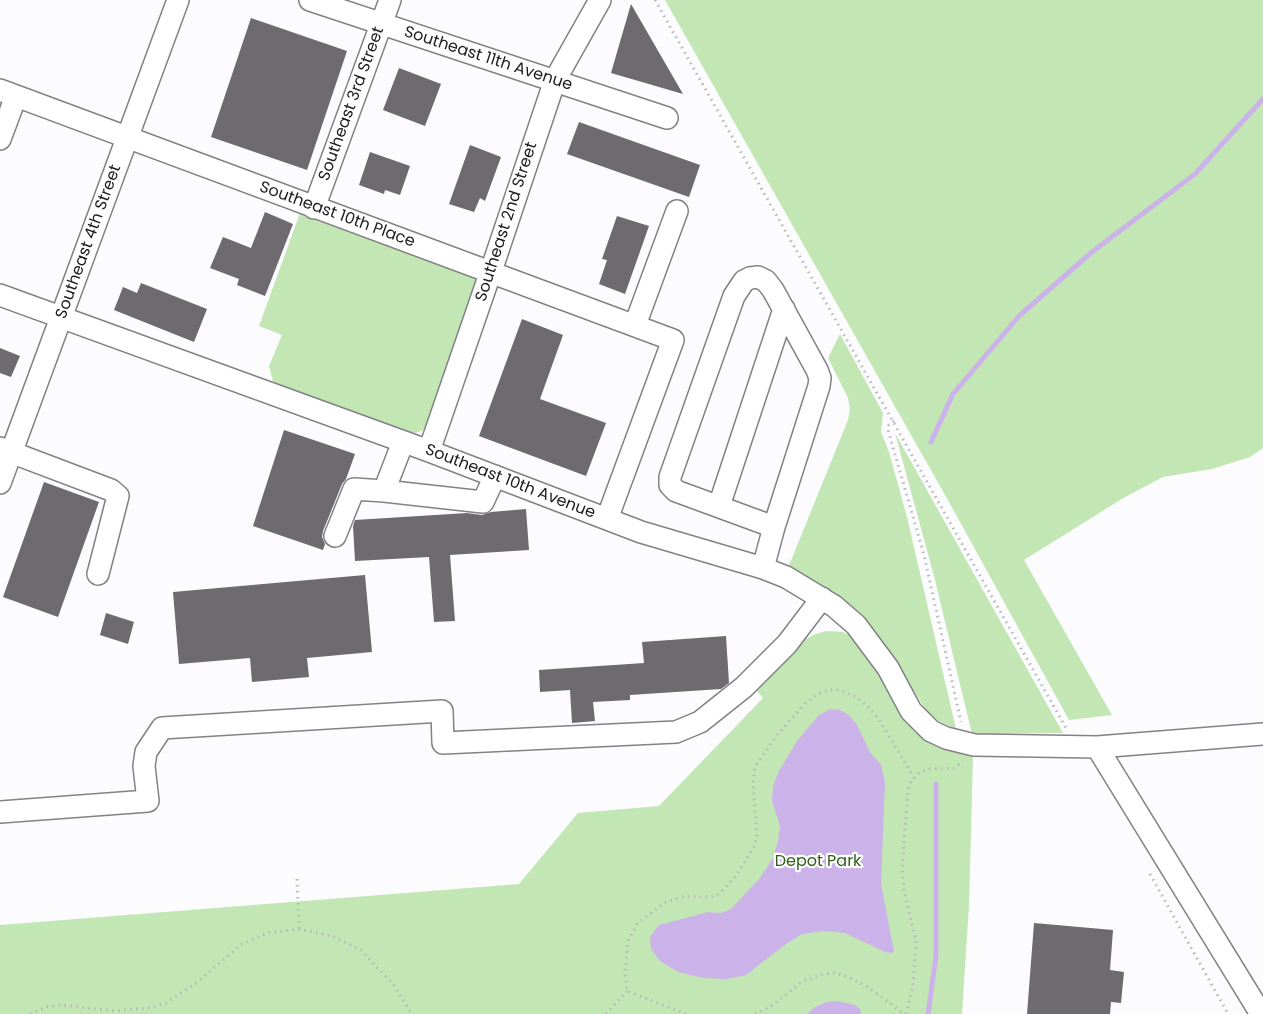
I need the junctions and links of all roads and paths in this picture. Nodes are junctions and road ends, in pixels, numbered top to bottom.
1 (178, 0) edge
2 (310, 0) edge
3 (390, 0) edge
4 (600, 0) edge
5 (655, 0) edge
6 (381, 24) junction
7 (554, 81) junction
8 (8, 93) edge
9 (667, 118) dead end
10 (128, 138) junction
11 (0, 139) edge
12 (314, 208) junction
13 (677, 211) dead end
14 (492, 272) junction
15 (0, 295) edge
16 (784, 309) junction
17 (61, 317) junction
18 (635, 325) junction
19 (894, 421) junction
20 (403, 442) junction
21 (5, 451) edge
22 (429, 451) junction
23 (495, 476) junction
24 (0, 483) edge
25 (384, 491) junction
26 (719, 506) junction
27 (607, 519) junction
28 (774, 527) junction
29 (335, 536) dead end
30 (763, 568) junction
31 (98, 574) dead end
32 (822, 598) junction
33 (1069, 732) dead end
34 (1263, 734) edge
35 (964, 740) junction
36 (1097, 747) junction
37 (914, 778) junction
38 (0, 812) edge
39 (1147, 868) dead end
40 (297, 879) dead end
41 (299, 929) junction
42 (627, 991) junction
43 (30, 1014) edge
44 (412, 1014) edge
45 (606, 1014) edge
46 (686, 1014) edge
47 (755, 1014) edge
48 (905, 1014) edge
49 (1228, 1014) edge
50 (1261, 1014) edge

1 - 10 street, Southeast 4th Street
2 - 6 street, Southeast 11th Avenue
3 - 6 street, Southeast 3rd Street
4 - 7 street, Southeast 2nd Street
5 - 19 path
6 - 7 street, Southeast 11th Avenue
6 - 12 street, Southeast 3rd Street
7 - 9 street, Southeast 11th Avenue
7 - 14 street, Southeast 2nd Street
8 - 10 street, Southeast 10th Place
8 - 11 street
10 - 12 street, Southeast 10th Place
10 - 17 street, Southeast 4th Street
12 - 14 street, Southeast 10th Place
13 - 18 street
14 - 18 street, Southeast 10th Place
14 - 22 street, Southeast 2nd Street
15 - 17 street, Southeast 10th Avenue
16 - 26 street
16 - 26 street
16 - 28 street
17 - 20 street, Southeast 10th Avenue
17 - 21 street, Southeast 4th Street
18 - 27 street, Southeast 10th Place
19 - 33 path
19 - 35 path
20 - 22 street, Southeast 10th Avenue
20 - 25 street
21 - 24 street, Southeast 4th Street
21 - 31 street
22 - 23 street, Southeast 10th Avenue
23 - 25 street
23 - 27 street, Southeast 10th Avenue
25 - 29 street
26 - 28 street
27 - 30 street, Southeast 10th Avenue
28 - 30 street
30 - 32 street, Southeast 10th Avenue
32 - 35 street, Southeast 10th Avenue
32 - 38 street
34 - 36 street, Southeast 10th Avenue
35 - 36 street, Southeast 10th Avenue
35 - 37 path
36 - 50 street
37 - 42 path
37 - 48 path
39 - 49 path
40 - 41 path
41 - 43 path
41 - 44 path
42 - 45 path
42 - 46 path
47 - 48 path

